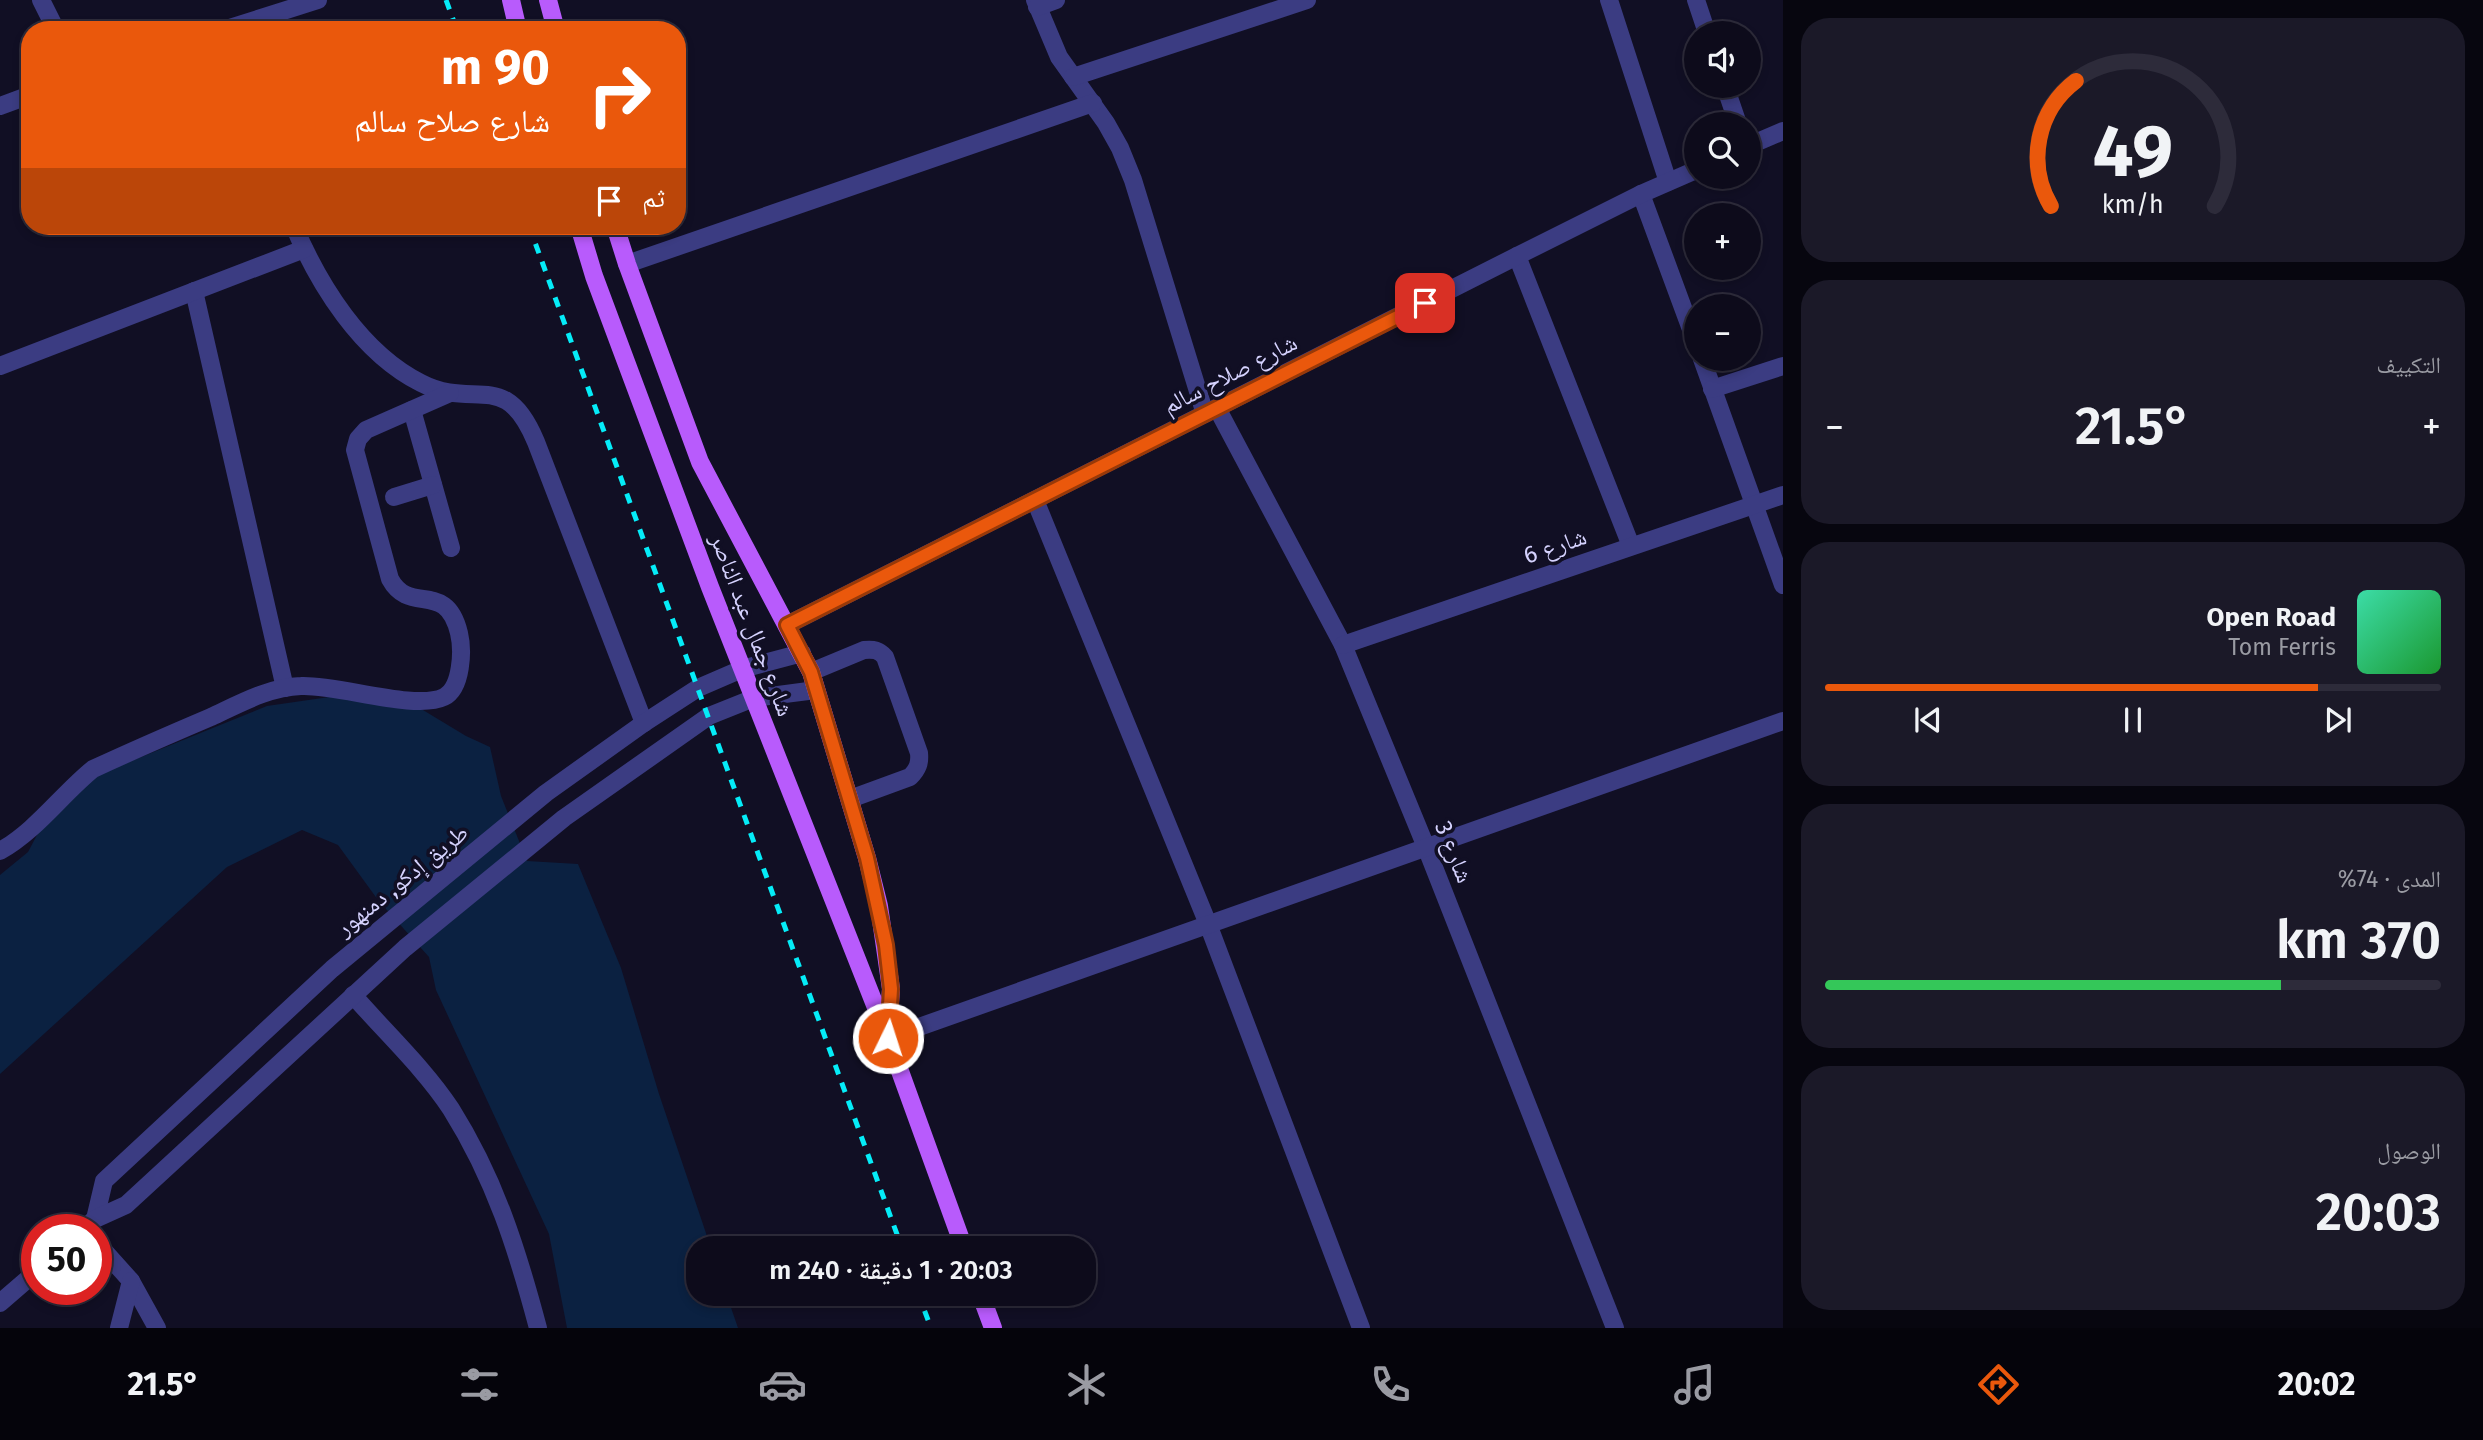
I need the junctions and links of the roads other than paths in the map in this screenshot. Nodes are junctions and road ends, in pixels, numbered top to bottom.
1 (41, 0) edge
2 (318, 0) edge
3 (510, 0) edge
4 (548, 0) edge
5 (1056, 0) edge
6 (1307, 0) edge
7 (1609, 0) edge
8 (1696, 0) edge
9 (1036, 3) edge
10 (1281, 4) edge
11 (52, 21) edge
12 (252, 21) edge
13 (516, 21) edge
14 (554, 21) edge
15 (1703, 21) edge
16 (1073, 77) junction
17 (21, 98) edge
18 (1093, 103) junction
19 (0, 106) edge
20 (1783, 131) edge
21 (1761, 140) edge
22 (1684, 175) edge
23 (1668, 182) junction
24 (1641, 194) junction
25 (298, 235) edge
26 (582, 235) edge
27 (618, 235) edge
28 (304, 248) junction
29 (1517, 256) junction
30 (627, 264) junction
31 (194, 291) junction
32 (1684, 310) edge
33 (0, 366) edge
34 (1783, 366) edge
35 (1707, 371) edge
36 (1713, 388) junction
37 (450, 393) junction
38 (411, 410) junction
39 (1211, 411) junction
40 (433, 485) junction
41 (1783, 495) edge
42 (394, 497) dead end
43 (1035, 500) junction
44 (1754, 504) junction
45 (1631, 546) junction
46 (452, 548) dead end
47 (1783, 585) edge
48 (787, 625) junction
49 (1343, 645) junction
50 (802, 653) junction
51 (742, 669) junction
52 (811, 672) junction
53 (285, 688) junction
54 (816, 690) junction
55 (754, 698) junction
56 (1783, 721) edge
57 (644, 723) junction
58 (850, 799) junction
59 (1426, 847) junction
60 (0, 851) edge
61 (1208, 924) junction
62 (352, 995) junction
63 (888, 1038) junction
64 (94, 1214) edge
65 (112, 1214) edge
66 (960, 1236) edge
67 (112, 1258) edge
68 (131, 1281) junction
69 (21, 1284) edge
70 (0, 1303) edge
71 (985, 1306) edge
72 (119, 1328) edge
73 (157, 1328) edge
74 (538, 1328) edge
75 (993, 1328) edge
76 (1362, 1328) edge
77 (1615, 1328) edge

1 - 11 street
2 - 12 street
3 - 13 main road
4 - 14 main road
5 - 9 street
6 - 10 street
7 - 23 street
8 - 15 street
9 - 16 street, شارع 3
10 - 16 street
16 - 18 street, شارع 3
17 - 19 street
18 - 30 street
18 - 39 street, شارع 3
20 - 21 street
22 - 23 street, شارع صلاح سالم
23 - 24 street, شارع صلاح سالم
24 - 29 street, شارع صلاح سالم
24 - 32 street
25 - 28 street
26 - 51 main road, شارع جمال عبد الناصر
27 - 30 main road, شارع جمال عبد الناصر
28 - 31 street
28 - 37 street
29 - 39 street, شارع صلاح سالم
29 - 45 street
30 - 48 main road, شارع جمال عبد الناصر
31 - 33 street
31 - 53 street
34 - 36 street
35 - 36 street
36 - 44 street
37 - 38 street
37 - 57 street
38 - 40 street
38 - 53 street
39 - 43 street, شارع صلاح سالم
39 - 49 street, شارع 3
40 - 42 street
40 - 46 street
41 - 44 street, شارع 6
43 - 48 street, شارع صلاح سالم
43 - 61 street
44 - 45 street, شارع 6
44 - 47 street
45 - 49 street, شارع 6
48 - 50 main road, شارع جمال عبد الناصر
49 - 59 street, شارع 3
50 - 51 street, طريق إدكو, دمنهور
50 - 52 main road, شارع جمال عبد الناصر
51 - 55 main road, شارع جمال عبد الناصر
51 - 57 street, طريق إدكو, دمنهور
52 - 54 main road, شارع جمال عبد الناصر
52 - 58 street
53 - 60 street
54 - 55 street
54 - 58 main road, شارع جمال عبد الناصر
55 - 62 street
55 - 63 main road, شارع جمال عبد الناصر
56 - 59 street
57 - 64 street, طريق إدكو, دمنهور
58 - 63 main road, شارع جمال عبد الناصر
59 - 61 street
59 - 77 street, شارع 3
61 - 63 street
61 - 76 street
62 - 65 street
62 - 74 street
63 - 66 main road, شارع جمال عبد الناصر
67 - 68 street
68 - 72 street
68 - 73 street
69 - 70 street
71 - 75 main road

